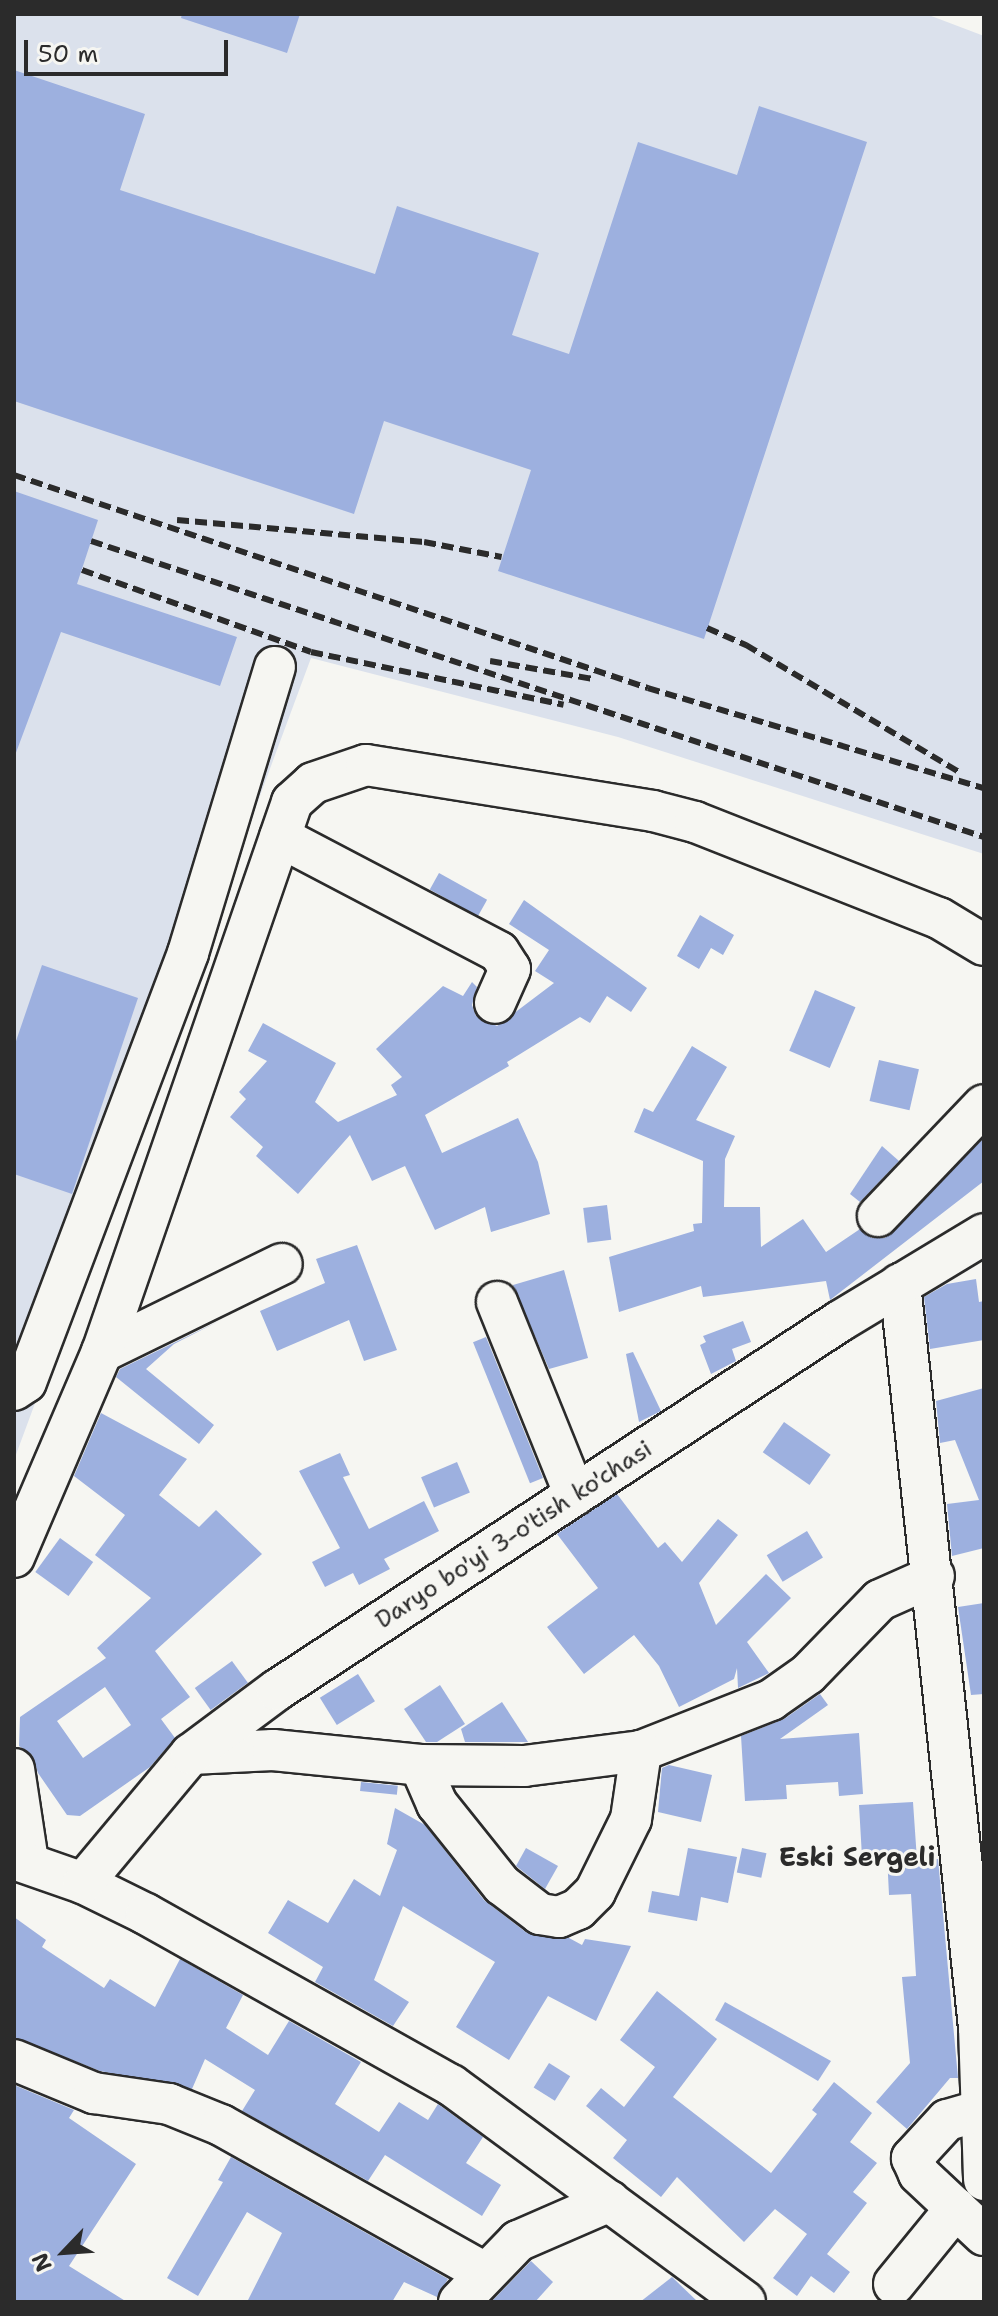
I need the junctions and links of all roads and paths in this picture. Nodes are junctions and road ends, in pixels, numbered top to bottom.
1 (275, 667) dead end
2 (280, 837) junction
3 (984, 945) edge
4 (495, 1003) dead end
5 (984, 1105) edge
6 (878, 1216) dead end
7 (984, 1234) edge
8 (282, 1264) dead end
9 (900, 1284) junction
10 (497, 1302) dead end
11 (102, 1352) junction
12 (14, 1390) edge
13 (575, 1495) junction
14 (14, 1557) edge
15 (934, 1576) junction
16 (641, 1751) junction
17 (191, 1754) junction
18 (420, 1765) junction
19 (14, 1769) edge
20 (21, 1860) edge
21 (83, 1883) junction
22 (982, 2027) edge
23 (14, 2060) edge
24 (982, 2110) junction
25 (984, 2180) edge
26 (610, 2201) junction
27 (956, 2208) junction
28 (984, 2235) edge
29 (894, 2284) dead end
30 (472, 2288) edge
31 (745, 2302) edge

1 - 12 street
2 - 3 street
2 - 4 street
2 - 11 street
5 - 6 street
7 - 9 street, Daryo bo'yi 3-o'tish ko'chasi
8 - 11 street
9 - 13 street, Daryo bo'yi 3-o'tish ko'chasi
9 - 15 street
10 - 13 street
11 - 14 street
13 - 17 street, Daryo bo'yi 3-o'tish ko'chasi
15 - 16 street
15 - 22 street
16 - 18 street
16 - 18 street
17 - 18 street
17 - 21 street, Daryo bo'yi 3-o'tish ko'chasi
19 - 20 street
20 - 21 street
21 - 26 street
22 - 24 street
23 - 30 street
24 - 25 street
24 - 27 street
26 - 30 street
26 - 31 street
27 - 28 street
27 - 29 street

